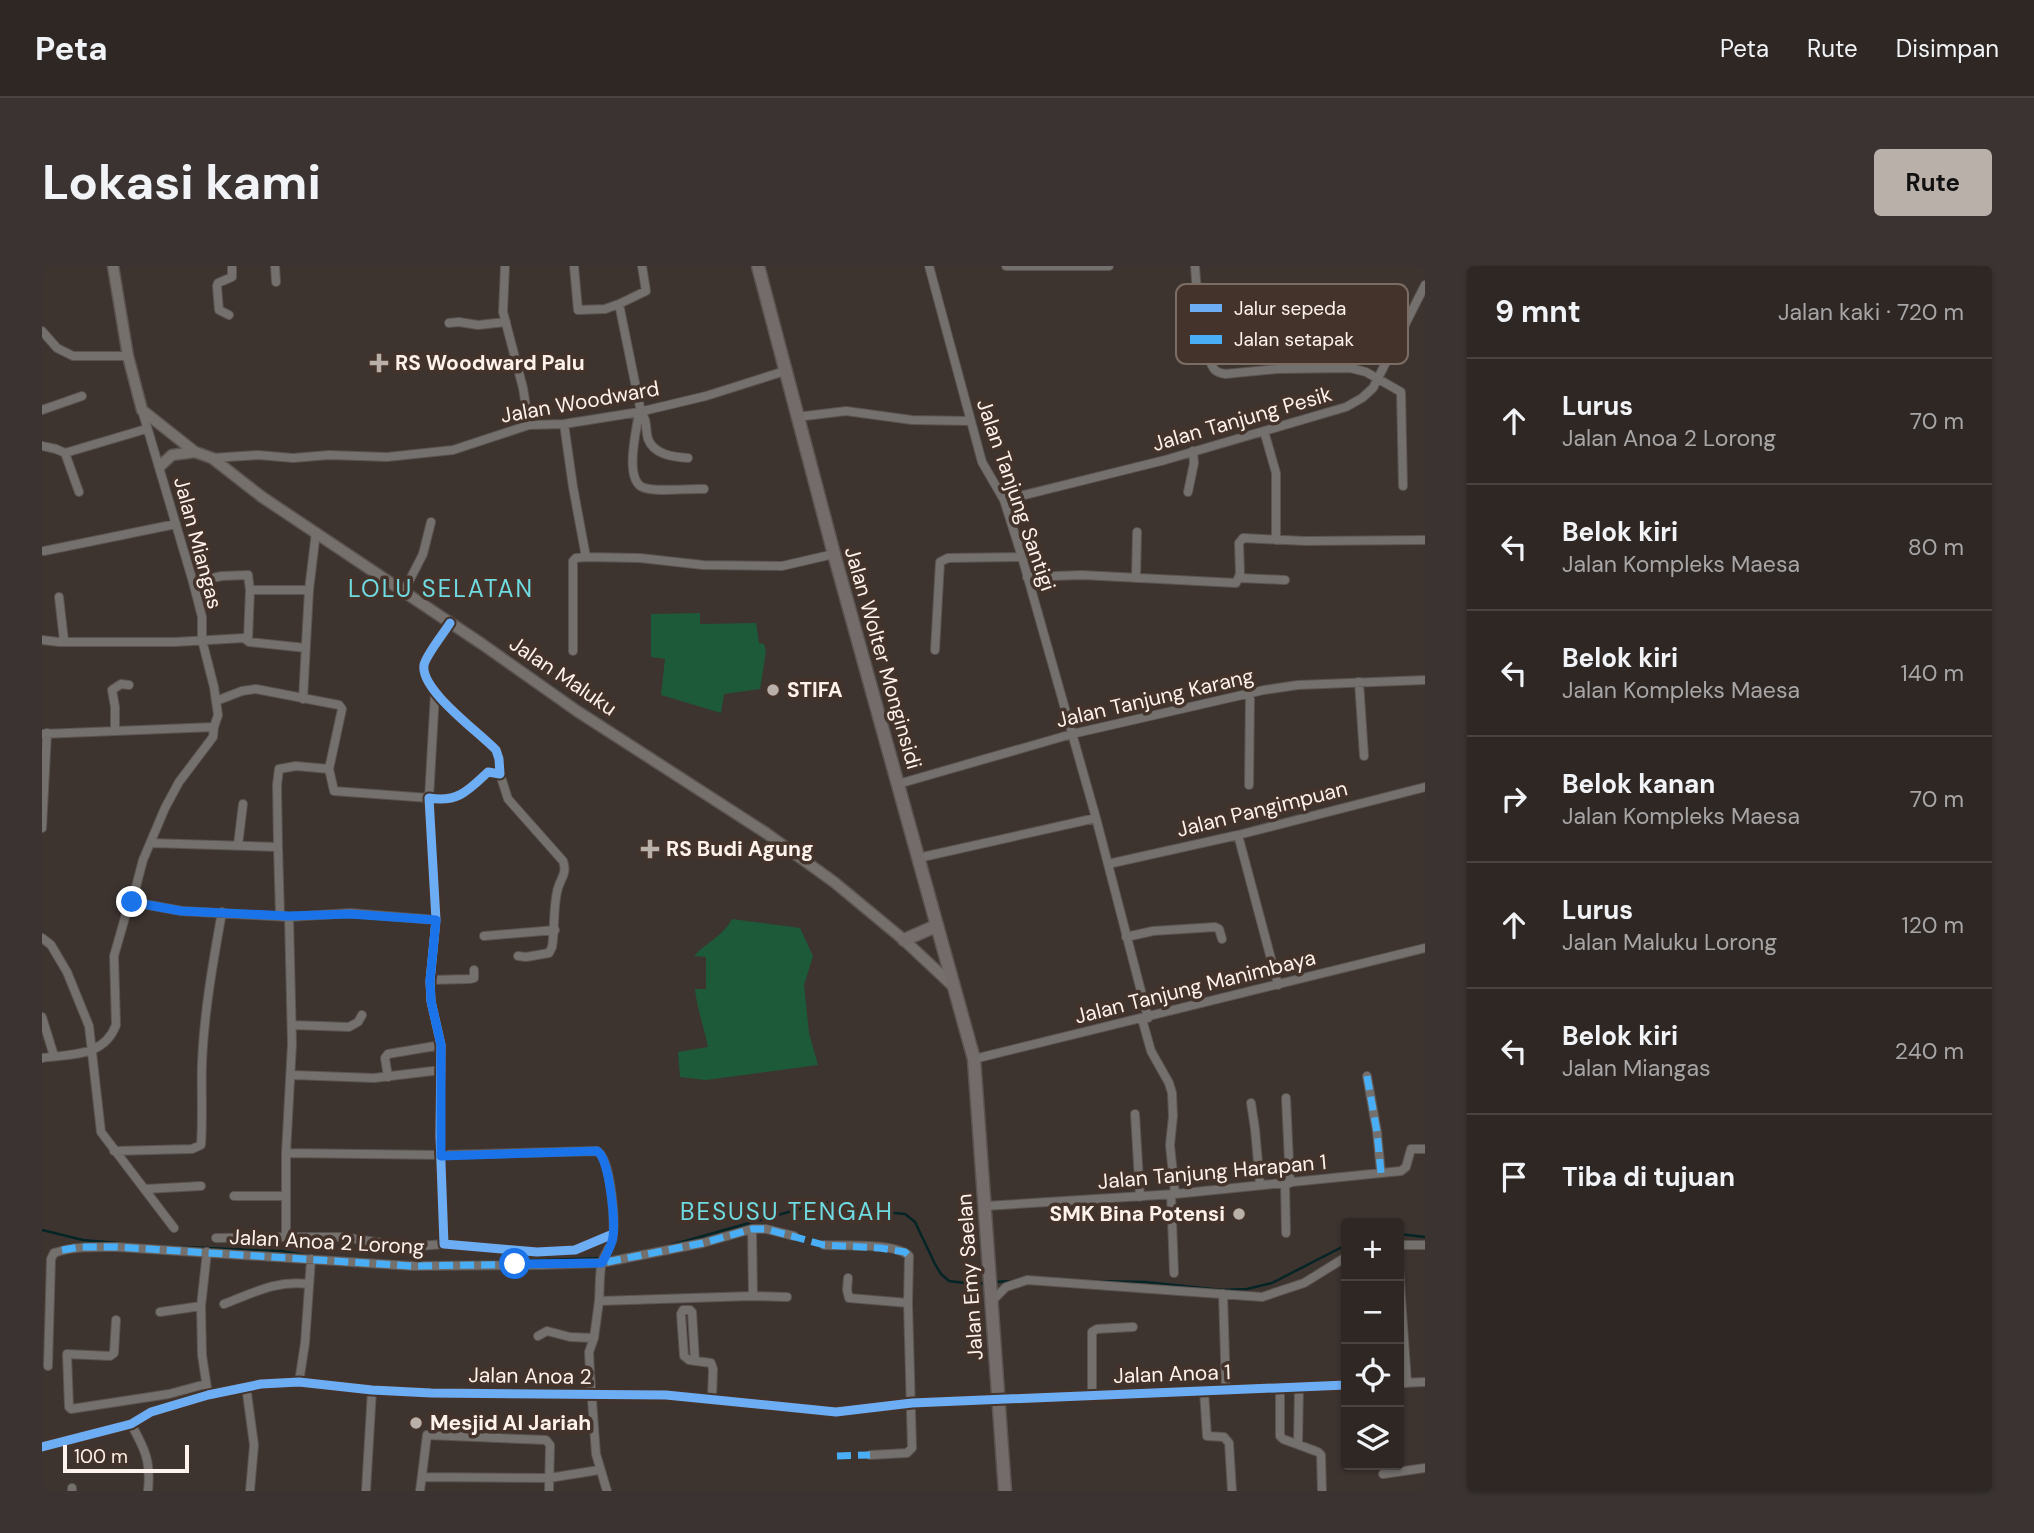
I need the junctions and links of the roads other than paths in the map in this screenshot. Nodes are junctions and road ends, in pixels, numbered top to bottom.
1 (113, 266) edge
2 (232, 266) edge
3 (275, 266) edge
4 (505, 266) edge
5 (574, 266) edge
6 (642, 266) edge
7 (758, 266) edge
8 (929, 266) edge
9 (1006, 266) edge
10 (1109, 266) edge
11 (1195, 266) edge
12 (276, 282) dead end
13 (1196, 284) edge
14 (1425, 285) edge
15 (619, 304) junction
16 (229, 315) dead end
17 (1408, 319) edge
18 (506, 322) junction
19 (449, 323) dead end
20 (42, 331) edge
21 (128, 356) junction
22 (1212, 364) edge
23 (1386, 364) edge
24 (785, 371) junction
25 (1378, 380) junction
26 (82, 396) dead end
27 (42, 410) edge
28 (142, 410) junction
29 (640, 412) junction
30 (797, 417) junction
31 (971, 421) junction
32 (564, 424) junction
33 (528, 425) junction
34 (146, 429) junction
35 (1264, 431) junction
36 (42, 446) edge
37 (195, 452) junction
38 (1193, 452) junction
39 (65, 453) junction
40 (212, 458) junction
41 (688, 458) dead end
42 (160, 466) junction
43 (1403, 486) dead end
44 (704, 489) dead end
45 (79, 492) dead end
46 (1188, 492) dead end
47 (1004, 500) junction
48 (431, 523) dead end
49 (176, 524) junction
50 (316, 532) junction
51 (1138, 532) dead end
52 (1276, 540) junction
53 (1425, 540) edge
54 (44, 551) dead end
55 (834, 554) junction
56 (586, 557) junction
57 (1022, 557) junction
58 (1027, 577) junction
59 (1136, 578) junction
60 (1240, 578) junction
61 (1285, 580) dead end
62 (193, 582) junction
63 (250, 590) junction
64 (309, 590) junction
65 (404, 591) junction
66 (60, 597) dead end
67 (450, 624) junction
68 (248, 639) junction
69 (42, 640) edge
70 (202, 640) junction
71 (64, 641) junction
72 (306, 648) junction
73 (935, 650) dead end
74 (573, 651) dead end
75 (1425, 680) edge
76 (1359, 682) junction
77 (129, 685) dead end
78 (435, 693) junction
79 (1250, 694) junction
80 (303, 699) junction
81 (216, 701) junction
82 (214, 727) junction
83 (114, 731) junction
84 (45, 734) edge
85 (1072, 734) junction
86 (499, 756) junction
87 (1364, 756) dead end
88 (329, 769) junction
89 (488, 772) junction
90 (500, 774) junction
91 (898, 784) junction
92 (1249, 785) dead end
93 (1425, 788) edge
94 (429, 798) junction
95 (243, 804) dead end
96 (1096, 818) junction
97 (42, 828) edge
98 (1238, 835) junction
99 (151, 843) junction
100 (238, 845) junction
101 (278, 847) junction
102 (918, 858) junction
103 (1108, 864) junction
104 (132, 902) junction
105 (222, 912) junction
106 (285, 916) junction
107 (436, 920) junction
108 (936, 926) junction
109 (555, 930) junction
110 (484, 936) dead end
111 (1126, 937) junction
112 (42, 938) edge
113 (1222, 939) dead end
114 (904, 940) junction
115 (1425, 948) edge
116 (518, 956) dead end
117 (474, 970) dead end
118 (430, 980) junction
119 (1278, 985) junction
120 (953, 986) junction
121 (362, 1015) dead end
122 (42, 1017) edge
123 (1145, 1018) junction
124 (292, 1025) junction
125 (441, 1045) junction
126 (92, 1051) junction
127 (47, 1057) edge
128 (974, 1059) junction
129 (440, 1070) junction
130 (292, 1075) junction
131 (1367, 1076) dead end
132 (388, 1077) junction
133 (1286, 1098) dead end
134 (1251, 1103) dead end
135 (1135, 1114) dead end
136 (1425, 1149) edge
137 (114, 1151) junction
138 (286, 1153) junction
139 (441, 1156) junction
140 (1381, 1173) junction
141 (1288, 1183) junction
142 (201, 1185) dead end
143 (1260, 1185) junction
144 (146, 1189) junction
145 (1173, 1194) junction
146 (234, 1196) dead end
147 (286, 1196) junction
148 (1140, 1197) junction
149 (985, 1206) junction
150 (174, 1228) dead end
151 (752, 1229) junction
152 (1286, 1233) dead end
153 (613, 1236) junction
154 (286, 1237) junction
155 (794, 1237) dead end
156 (216, 1238) dead end
157 (444, 1244) junction
158 (824, 1245) dead end
159 (1404, 1245) edge
160 (1425, 1245) edge
161 (206, 1252) junction
162 (311, 1259) junction
163 (1341, 1260) edge
164 (602, 1263) junction
165 (1174, 1273) dead end
166 (848, 1278) dead end
167 (1399, 1281) edge
168 (308, 1284) junction
169 (1223, 1294) junction
170 (753, 1296) junction
171 (787, 1297) dead end
172 (991, 1300) junction
173 (598, 1301) junction
174 (908, 1303) junction
175 (224, 1304) dead end
176 (201, 1306) junction
177 (160, 1312) dead end
178 (116, 1320) dead end
179 (1133, 1327) dead end
180 (538, 1336) dead end
181 (594, 1338) junction
182 (1402, 1344) edge
183 (695, 1361) junction
184 (48, 1366) dead end
185 (299, 1382) junction
186 (1425, 1382) edge
187 (1404, 1383) edge
188 (206, 1384) junction
189 (1341, 1385) edge
190 (246, 1386) junction
191 (1299, 1387) junction
192 (1280, 1388) junction
193 (372, 1390) junction
194 (1226, 1390) junction
195 (1204, 1391) junction
196 (592, 1394) junction
197 (208, 1395) junction
198 (1092, 1395) junction
199 (712, 1398) junction
200 (999, 1400) junction
201 (912, 1403) junction
202 (131, 1424) junction
203 (1298, 1443) junction
204 (42, 1447) edge
205 (870, 1455) dead end
206 (1425, 1468) edge
207 (599, 1471) junction
208 (1383, 1474) dead end
209 (423, 1477) junction
210 (550, 1478) junction
211 (148, 1491) edge
212 (250, 1491) edge
213 (366, 1491) edge
214 (420, 1491) edge
215 (550, 1491) edge
216 (607, 1491) edge
217 (1005, 1491) edge
218 (1232, 1491) edge
219 (1322, 1491) edge

1 - 21 main road
2 - 16 street
3 - 12 street
4 - 18 street
5 - 15 street
6 - 15 street
7 - 24 highway, Jalan Wolter Monginsidi
8 - 31 street, Jalan Tanjung Santigi
9 - 10 street
11 - 13 street
14 - 17 street, Jalan Tanjung Pesik
15 - 29 street
18 - 19 street
18 - 33 street
20 - 21 street
21 - 28 main road
22 - 25 street
23 - 25 street, Jalan Tanjung Pesik
24 - 29 street, Jalan Woodward
24 - 30 highway, Jalan Wolter Monginsidi
25 - 35 street, Jalan Tanjung Pesik
25 - 43 street
26 - 27 street
28 - 34 street, Jalan Miangas
28 - 37 main road, Jalan Maluku
29 - 32 street, Jalan Woodward
29 - 41 street
29 - 44 street
30 - 31 street
30 - 55 highway, Jalan Wolter Monginsidi
31 - 47 street, Jalan Tanjung Santigi
32 - 33 street, Jalan Woodward
32 - 56 street
33 - 40 street, Jalan Woodward
34 - 39 street
34 - 42 street, Jalan Miangas
35 - 38 street, Jalan Tanjung Pesik
35 - 52 street
36 - 39 street
37 - 40 main road, Jalan Maluku
37 - 42 main road
38 - 46 street
38 - 47 street, Jalan Tanjung Pesik
39 - 45 street
40 - 50 main road, Jalan Maluku
42 - 49 street, Jalan Miangas
47 - 57 street, Jalan Tanjung Santigi
48 - 65 street
49 - 54 street
49 - 62 street, Jalan Miangas
50 - 64 street
50 - 65 main road, Jalan Maluku
51 - 59 street
52 - 53 street
52 - 60 street
55 - 56 street
55 - 91 highway, Jalan Wolter Monginsidi
56 - 74 street
57 - 58 street, Jalan Tanjung Santigi
57 - 73 street
58 - 59 street
58 - 85 street, Jalan Tanjung Santigi
59 - 60 street
60 - 61 street
62 - 63 street
62 - 70 street, Jalan Miangas
63 - 64 street
63 - 68 street
64 - 72 street
65 - 67 main road, Jalan Maluku
66 - 71 street
67 - 78 street
67 - 114 main road, Jalan Maluku
68 - 70 street
68 - 72 street
69 - 71 street
70 - 71 street
70 - 81 street, Jalan Miangas
72 - 80 street
75 - 76 street, Jalan Tanjung Karang
76 - 79 street, Jalan Tanjung Karang
76 - 87 street
77 - 83 street
78 - 86 street
78 - 94 street
79 - 85 street, Jalan Tanjung Karang
79 - 92 street
80 - 81 street
80 - 88 street
81 - 82 street, Jalan Miangas
82 - 83 street
82 - 99 street, Jalan Miangas
83 - 84 street
84 - 97 street
85 - 91 street, Jalan Tanjung Karang
85 - 96 street
86 - 89 street
86 - 90 street
88 - 94 street
88 - 101 street
89 - 90 street
89 - 94 street
90 - 109 street
91 - 102 highway, Jalan Wolter Monginsidi
93 - 98 street, Jalan Pangimpuan
94 - 107 street
95 - 100 street
96 - 102 street
96 - 103 street
98 - 103 street, Jalan Pangimpuan
98 - 119 street
99 - 100 street
99 - 104 street, Jalan Miangas
100 - 101 street
101 - 106 street
102 - 108 highway, Jalan Wolter Monginsidi
103 - 111 street
104 - 105 street
104 - 126 street, Jalan Miangas
105 - 106 street
105 - 137 street
106 - 107 street
106 - 124 street
107 - 118 street
108 - 114 highway
108 - 120 highway, Jalan Wolter Monginsidi
109 - 110 street
109 - 116 street
111 - 113 street
111 - 123 street
112 - 126 street
114 - 120 main road, Jalan Maluku
115 - 119 street, Jalan Tanjung Manimbaya
117 - 118 street
118 - 125 street
119 - 123 street, Jalan Tanjung Manimbaya
120 - 128 highway, Jalan Wolter Monginsidi
121 - 124 street
122 - 127 street
123 - 128 street, Jalan Tanjung Manimbaya
123 - 145 street
124 - 130 street
125 - 129 street
125 - 132 street
126 - 127 street
126 - 137 street
128 - 149 highway, Jalan Emy Saelan
129 - 132 street
129 - 139 street
130 - 132 street
130 - 138 street
131 - 140 street
133 - 141 street
134 - 143 street
135 - 148 street
136 - 140 street, Jalan Tanjung Harapan 1
137 - 144 street
138 - 139 street
138 - 147 street
139 - 153 street
139 - 157 street
140 - 141 street, Jalan Tanjung Harapan 1
141 - 143 street, Jalan Tanjung Harapan 1
141 - 152 street
142 - 144 street
143 - 145 street, Jalan Tanjung Harapan 1
144 - 150 street
145 - 148 street, Jalan Tanjung Harapan 1
145 - 165 street
146 - 147 street
147 - 154 street
148 - 149 street, Jalan Tanjung Harapan 1
149 - 172 highway, Jalan Emy Saelan
151 - 155 street, Jalan Anoa 2 Lorong
151 - 164 street, Jalan Anoa 2 Lorong
151 - 170 street
153 - 157 street
153 - 164 street
154 - 156 street
154 - 157 street
158 - 174 street
159 - 160 street
161 - 162 street, Jalan Anoa 2 Lorong
161 - 176 street
161 - 184 street, Jalan Anoa 2 Lorong
162 - 164 street, Jalan Anoa 2 Lorong
162 - 168 street
163 - 169 street
164 - 173 street
166 - 174 street
167 - 182 street
168 - 175 street
168 - 185 street
169 - 172 street
169 - 194 street
170 - 171 street
170 - 173 street
172 - 200 highway, Jalan Emy Saelan
173 - 181 street
174 - 201 street
176 - 177 street
176 - 188 street
178 - 188 street
179 - 198 street
180 - 181 street
181 - 196 street
183 - 183 street
183 - 199 street
185 - 190 street, Jalan Anoa 2
185 - 193 street, Jalan Anoa 2
186 - 187 street
188 - 197 street
189 - 191 street, Jalan Anoa 1
190 - 197 street, Jalan Anoa 2
190 - 212 street
191 - 192 street, Jalan Anoa 1
191 - 203 street
192 - 194 street, Jalan Anoa 1
192 - 203 street
193 - 196 street, Jalan Anoa 2
193 - 213 street
194 - 195 street, Jalan Anoa 1
195 - 198 street, Jalan Anoa 1
195 - 218 street
196 - 199 street, Jalan Anoa 2
196 - 207 street
197 - 202 street, Jalan Anoa 2
198 - 200 street, Jalan Anoa 1
199 - 201 street, Jalan Anoa 2
200 - 201 street, Jalan Anoa 2
200 - 217 highway, Jalan Emy Saelan
201 - 205 street
202 - 204 street, Jalan Anoa 2
202 - 211 street
203 - 219 street
206 - 208 street
207 - 210 street
207 - 216 street
209 - 210 street
209 - 210 street
209 - 214 street
210 - 215 street

